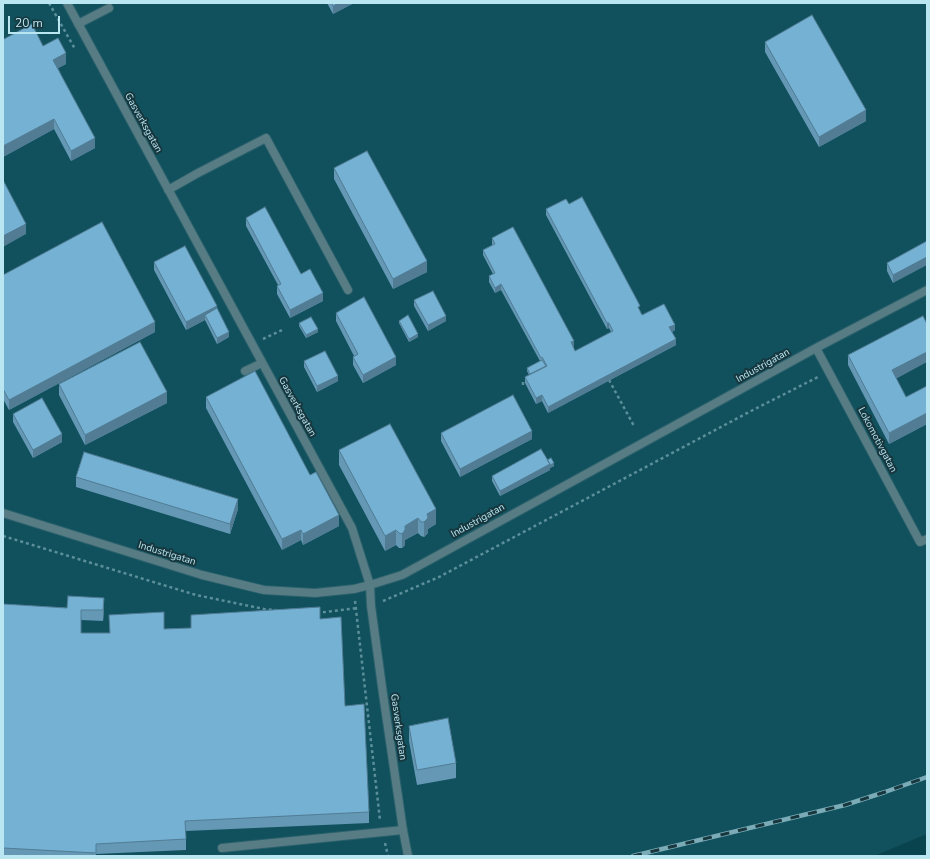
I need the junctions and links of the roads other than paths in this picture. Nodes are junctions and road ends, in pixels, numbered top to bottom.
1 (67, 3) edge
2 (109, 8) dead end
3 (78, 24) junction
4 (168, 190) junction
5 (348, 290) dead end
6 (927, 290) edge
7 (816, 348) junction
8 (262, 363) junction
9 (245, 371) dead end
10 (3, 514) edge
11 (924, 541) edge
12 (370, 585) junction
13 (403, 830) junction
14 (222, 848) dead end
15 (408, 856) edge

1 - 3 street, Gasverksgatan
2 - 3 street
3 - 4 street, Gasverksgatan
4 - 5 street
4 - 8 street, Gasverksgatan
6 - 7 street, Industrigatan
7 - 11 street, Lokomotivgatan
7 - 12 street, Industrigatan
8 - 9 street
8 - 12 street, Gasverksgatan
10 - 12 street, Industrigatan
12 - 13 street, Gasverksgatan
13 - 14 street
13 - 15 street, Gasverksgatan

